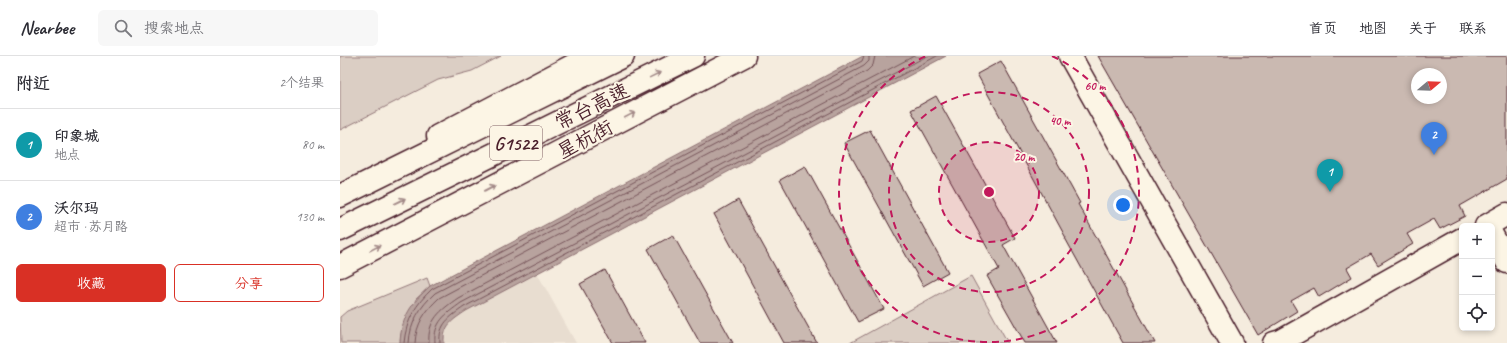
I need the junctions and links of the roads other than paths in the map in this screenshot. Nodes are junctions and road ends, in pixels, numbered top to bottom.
1 (591, 56) edge
2 (623, 56) edge
3 (693, 56) edge
4 (744, 56) edge
5 (1070, 56) edge
6 (340, 187) edge
7 (340, 196) edge
8 (1507, 214) edge
9 (1491, 223) edge
10 (340, 230) edge
11 (1495, 241) edge
12 (1459, 242) edge
13 (1507, 262) edge
14 (340, 266) edge
15 (1232, 343) edge
16 (1274, 343) edge

1 - 6 main road
2 - 7 main road, 常台高速 / G1522
10 -> 3 main road, 常台高速 / G1522
14 -> 4 main road, 星杭街
5 - 15 main road
8 - 9 main road
11 - 13 main road
12 - 16 main road

